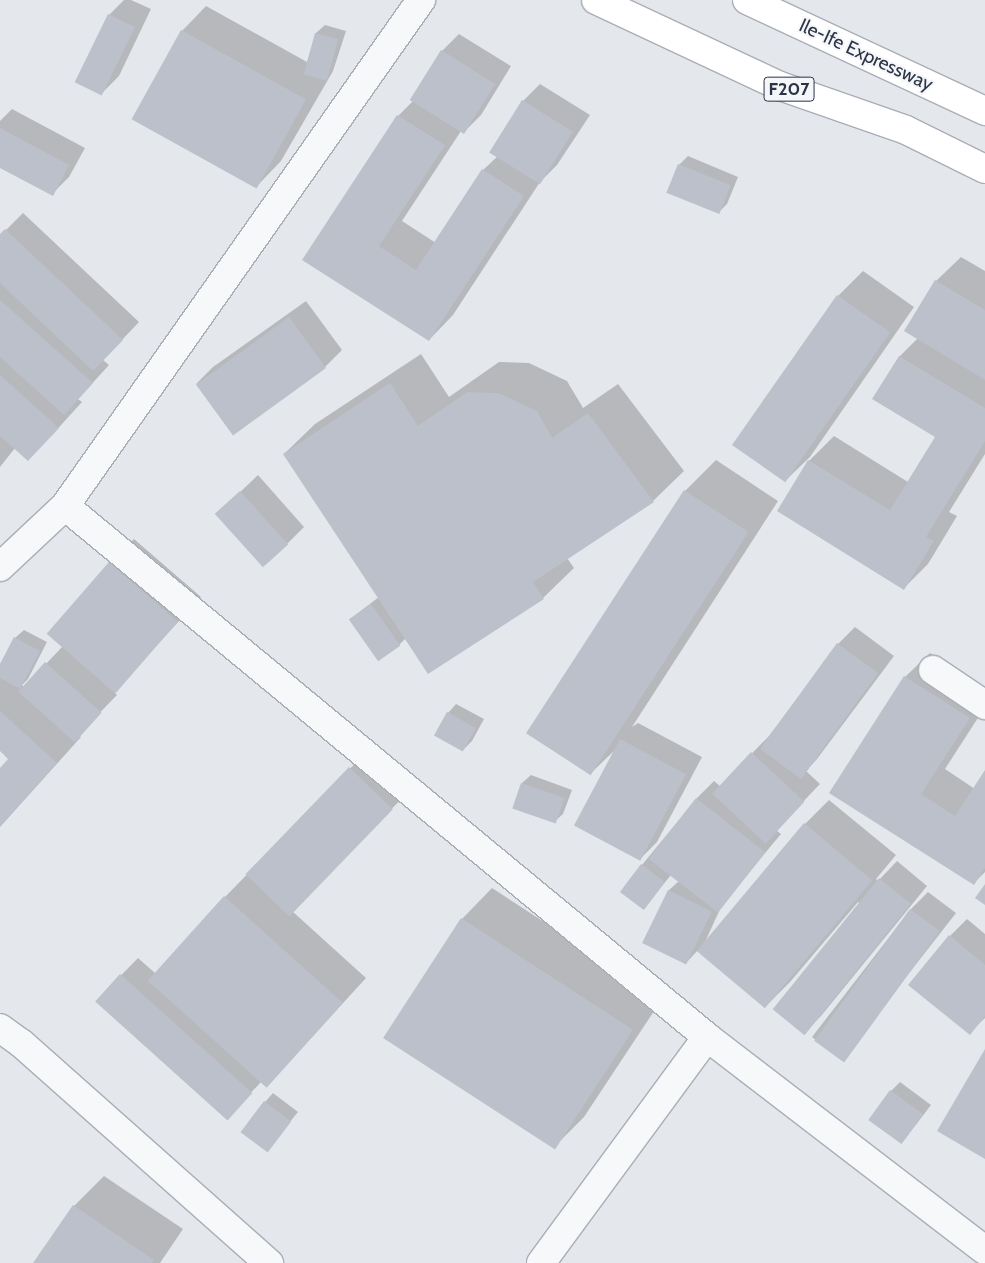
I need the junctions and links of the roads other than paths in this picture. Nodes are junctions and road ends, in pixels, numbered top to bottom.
1 (421, 0) edge
2 (596, 0) edge
3 (747, 0) edge
4 (985, 111) edge
5 (985, 169) edge
6 (65, 506) junction
7 (0, 567) edge
8 (933, 670) dead end
9 (985, 705) edge
10 (0, 1028) edge
11 (707, 1037) junction
12 (985, 1250) edge
13 (269, 1263) edge
14 (541, 1263) edge

1 - 6 street
2 - 5 main road, F207
3 - 4 main road, Ile-Ife Expressway
6 - 7 street
6 - 11 street
8 - 9 street
10 - 13 street
11 - 12 street
11 - 14 street

